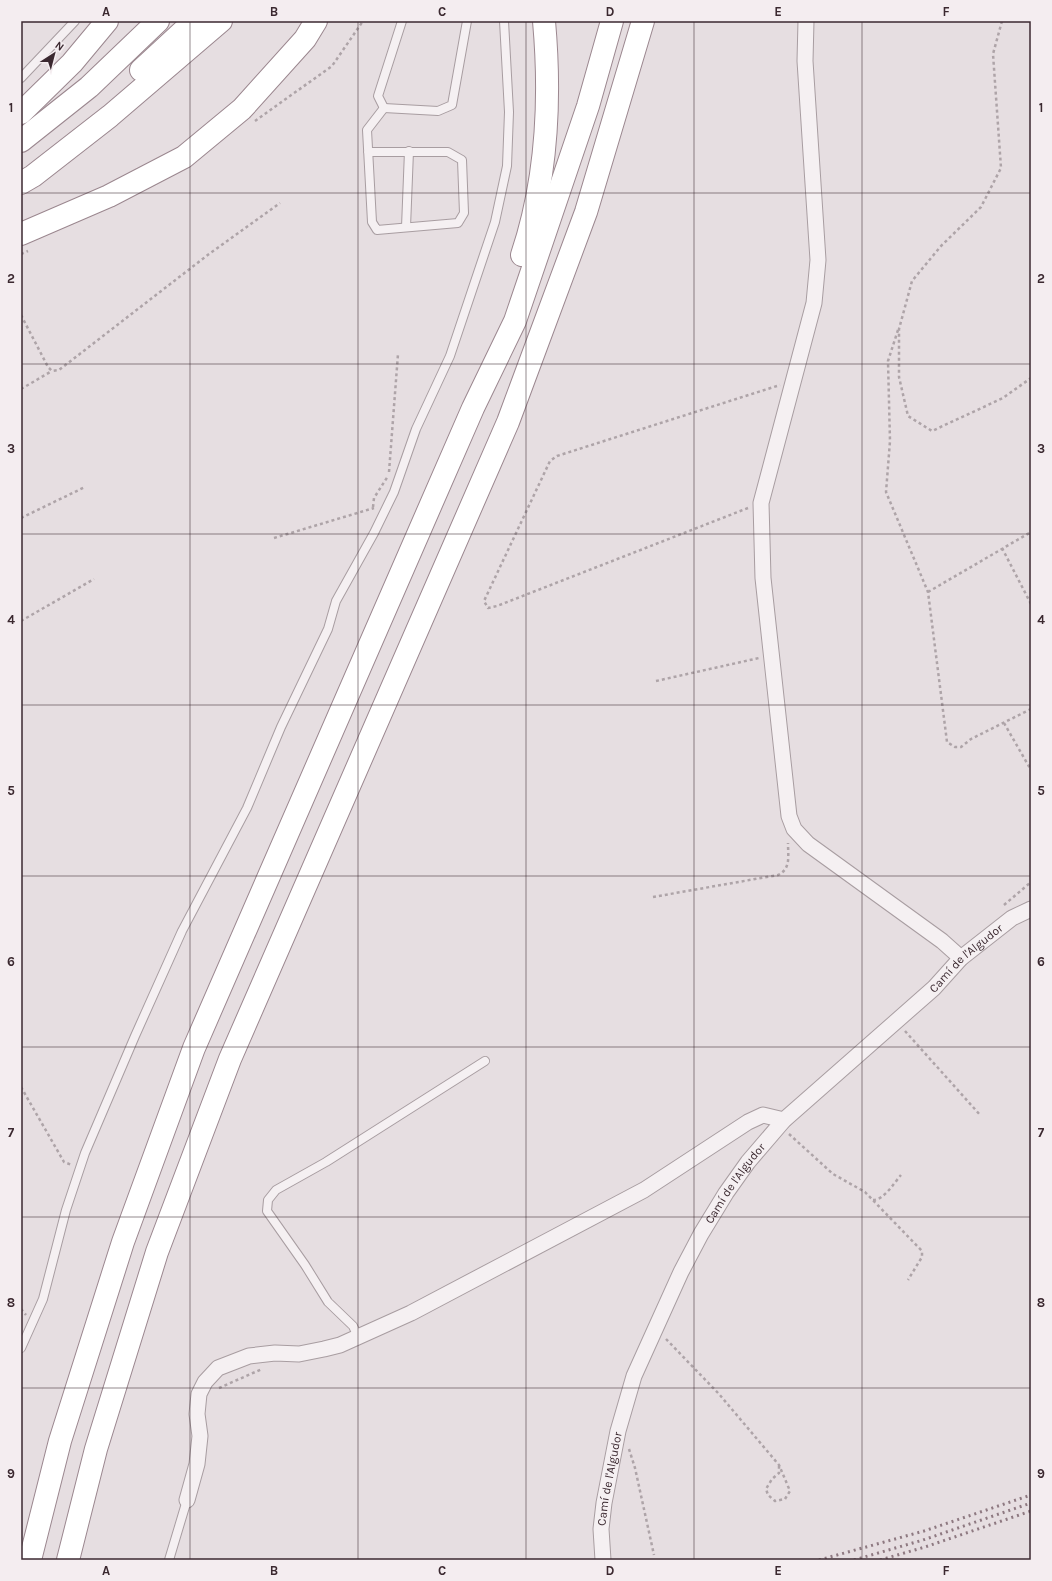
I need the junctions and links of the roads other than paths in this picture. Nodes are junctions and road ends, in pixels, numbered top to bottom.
1 (75, 21) edge
2 (107, 21) edge
3 (158, 21) edge
4 (194, 21) edge
5 (221, 21) edge
6 (316, 21) edge
7 (402, 21) edge
8 (467, 21) edge
9 (504, 21) edge
10 (544, 21) edge
11 (612, 21) edge
12 (642, 21) edge
13 (806, 21) edge
14 (21, 78) edge
15 (384, 108) junction
16 (21, 113) edge
17 (21, 141) edge
18 (409, 150) junction
19 (368, 152) junction
20 (21, 172) edge
21 (21, 183) edge
22 (406, 227) junction
23 (21, 234) edge
24 (473, 408) junction
25 (1031, 909) edge
26 (961, 958) junction
27 (485, 1061) dead end
28 (782, 1122) junction
29 (358, 1337) junction
30 (21, 1348) edge
31 (187, 1500) joint
32 (30, 1560) edge
33 (68, 1560) edge
34 (169, 1560) edge
35 (603, 1560) edge

1 - 14 lane
2 - 16 highway
3 - 17 highway
4 - 20 highway
5 - 21 highway
6 - 23 highway
7 - 15 lane
8 - 15 lane
9 - 30 lane
10 - 24 highway
11 - 24 highway
12 - 33 highway
13 - 26 street
15 - 19 lane
18 - 19 lane
18 - 22 lane
18 - 22 lane
19 - 22 lane
24 - 32 highway
25 - 26 street, Camí de l'Algudor
26 - 28 street, Camí de l'Algudor
27 - 29 lane
28 - 29 street
28 - 35 street, Camí de l'Algudor
29 - 31 street
31 - 34 lane

